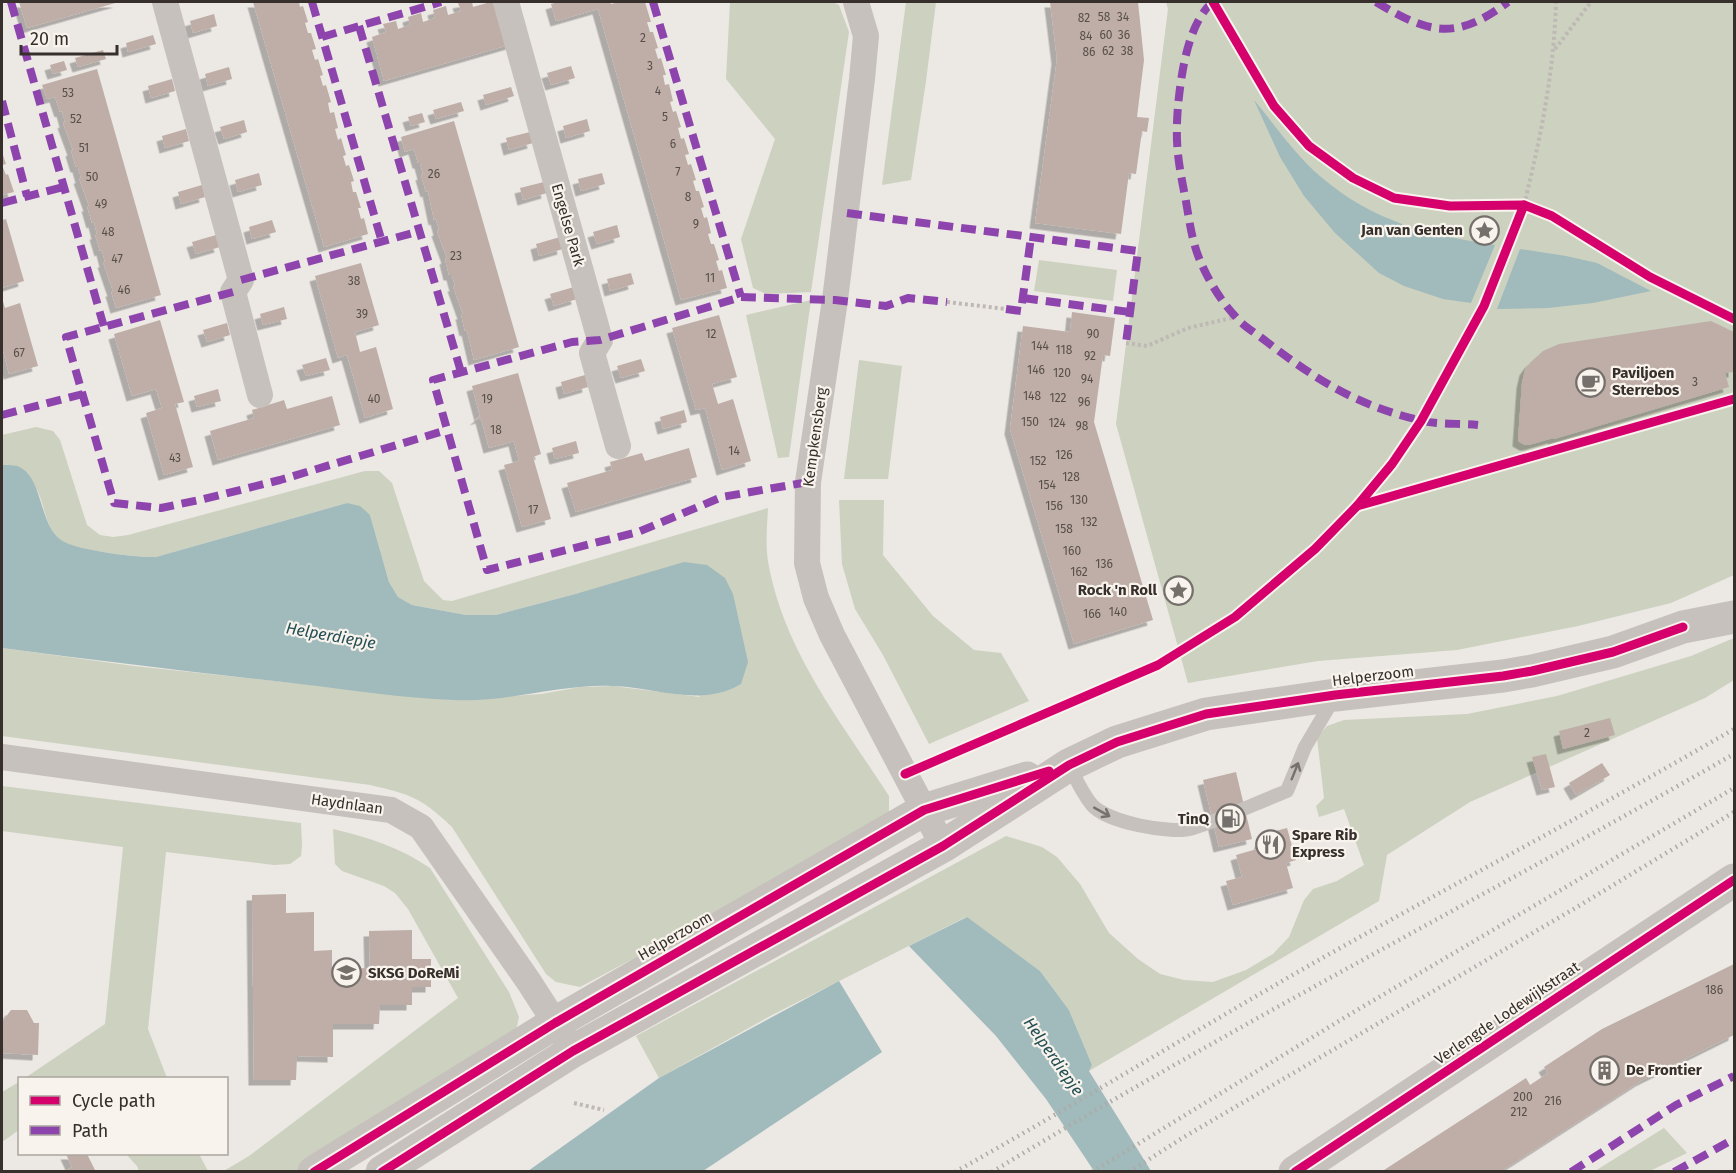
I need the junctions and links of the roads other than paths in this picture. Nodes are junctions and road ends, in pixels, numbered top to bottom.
1 (165, 2) edge
2 (506, 2) edge
3 (856, 2) edge
4 (260, 395) dead end
5 (618, 446) dead end
6 (1734, 617) edge
7 (1335, 695) junction
8 (2, 757) edge
9 (1069, 765) junction
10 (924, 810) junction
11 (943, 846) junction
12 (1734, 879) edge
13 (555, 1023) junction
14 (573, 1051) junction
15 (315, 1172) edge
16 (382, 1172) edge
17 (1295, 1172) edge

1 - 4 street
2 - 5 street, Engelse Park
3 - 10 street, Kempkensberg
6 - 7 street, Helperzoom
7 - 9 street, Helperzoom
9 -> 7 lane
8 - 13 street, Haydnlaan
9 - 10 street, Helperzoom
9 - 11 street, Helperzoom
10 - 11 street, Kempkensberg
10 - 13 street, Helperzoom
11 - 14 street, Helperzoom
12 - 17 street, Verlengde Lodewijkstraat
13 - 14 street, Haydnlaan
13 - 15 street, Helperzoom
14 - 16 street, Helperzoom

